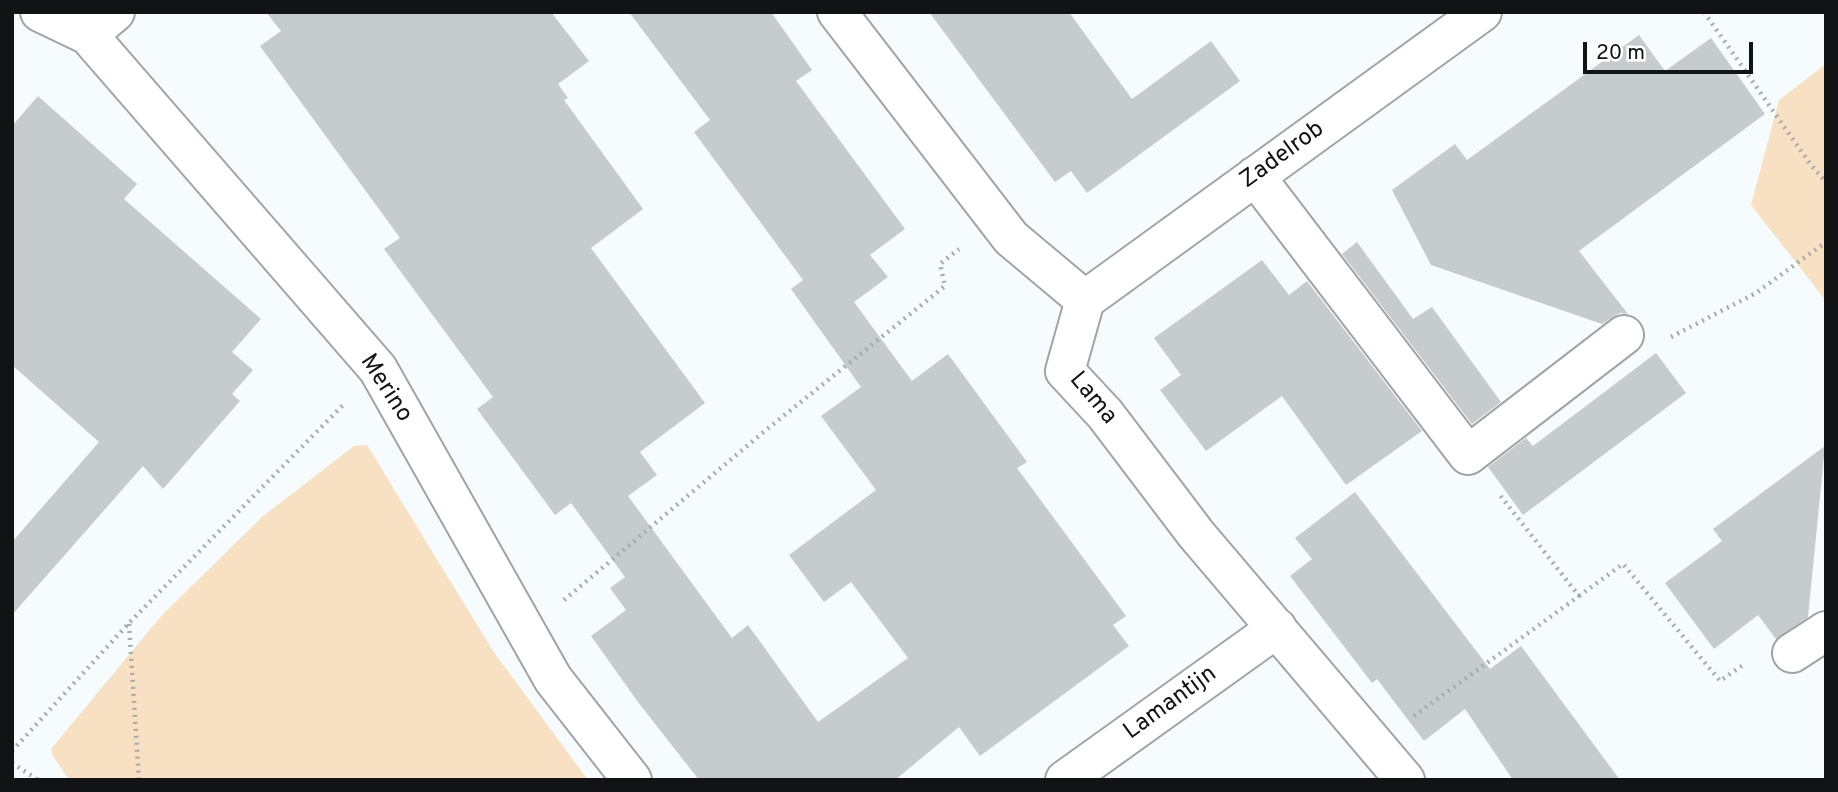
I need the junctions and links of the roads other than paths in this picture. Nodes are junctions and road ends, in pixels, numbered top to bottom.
1 (40, 12) edge
2 (837, 12) edge
3 (1482, 12) edge
4 (101, 23) edge
5 (1255, 176) junction
6 (1084, 300) junction
7 (1624, 335) road end
8 (1277, 628) junction
9 (1826, 631) edge
10 (1792, 653) road end
11 (632, 780) edge
12 (1065, 780) edge
13 (1405, 780) edge

1 - 4 street
2 - 6 street
3 - 5 street, Zadelrob
4 - 11 street, Merino
5 - 6 street, Zadelrob
5 - 7 street
6 - 8 street, Lama
8 - 12 street, Lamantijn
8 - 13 street, Lama
9 - 10 street

